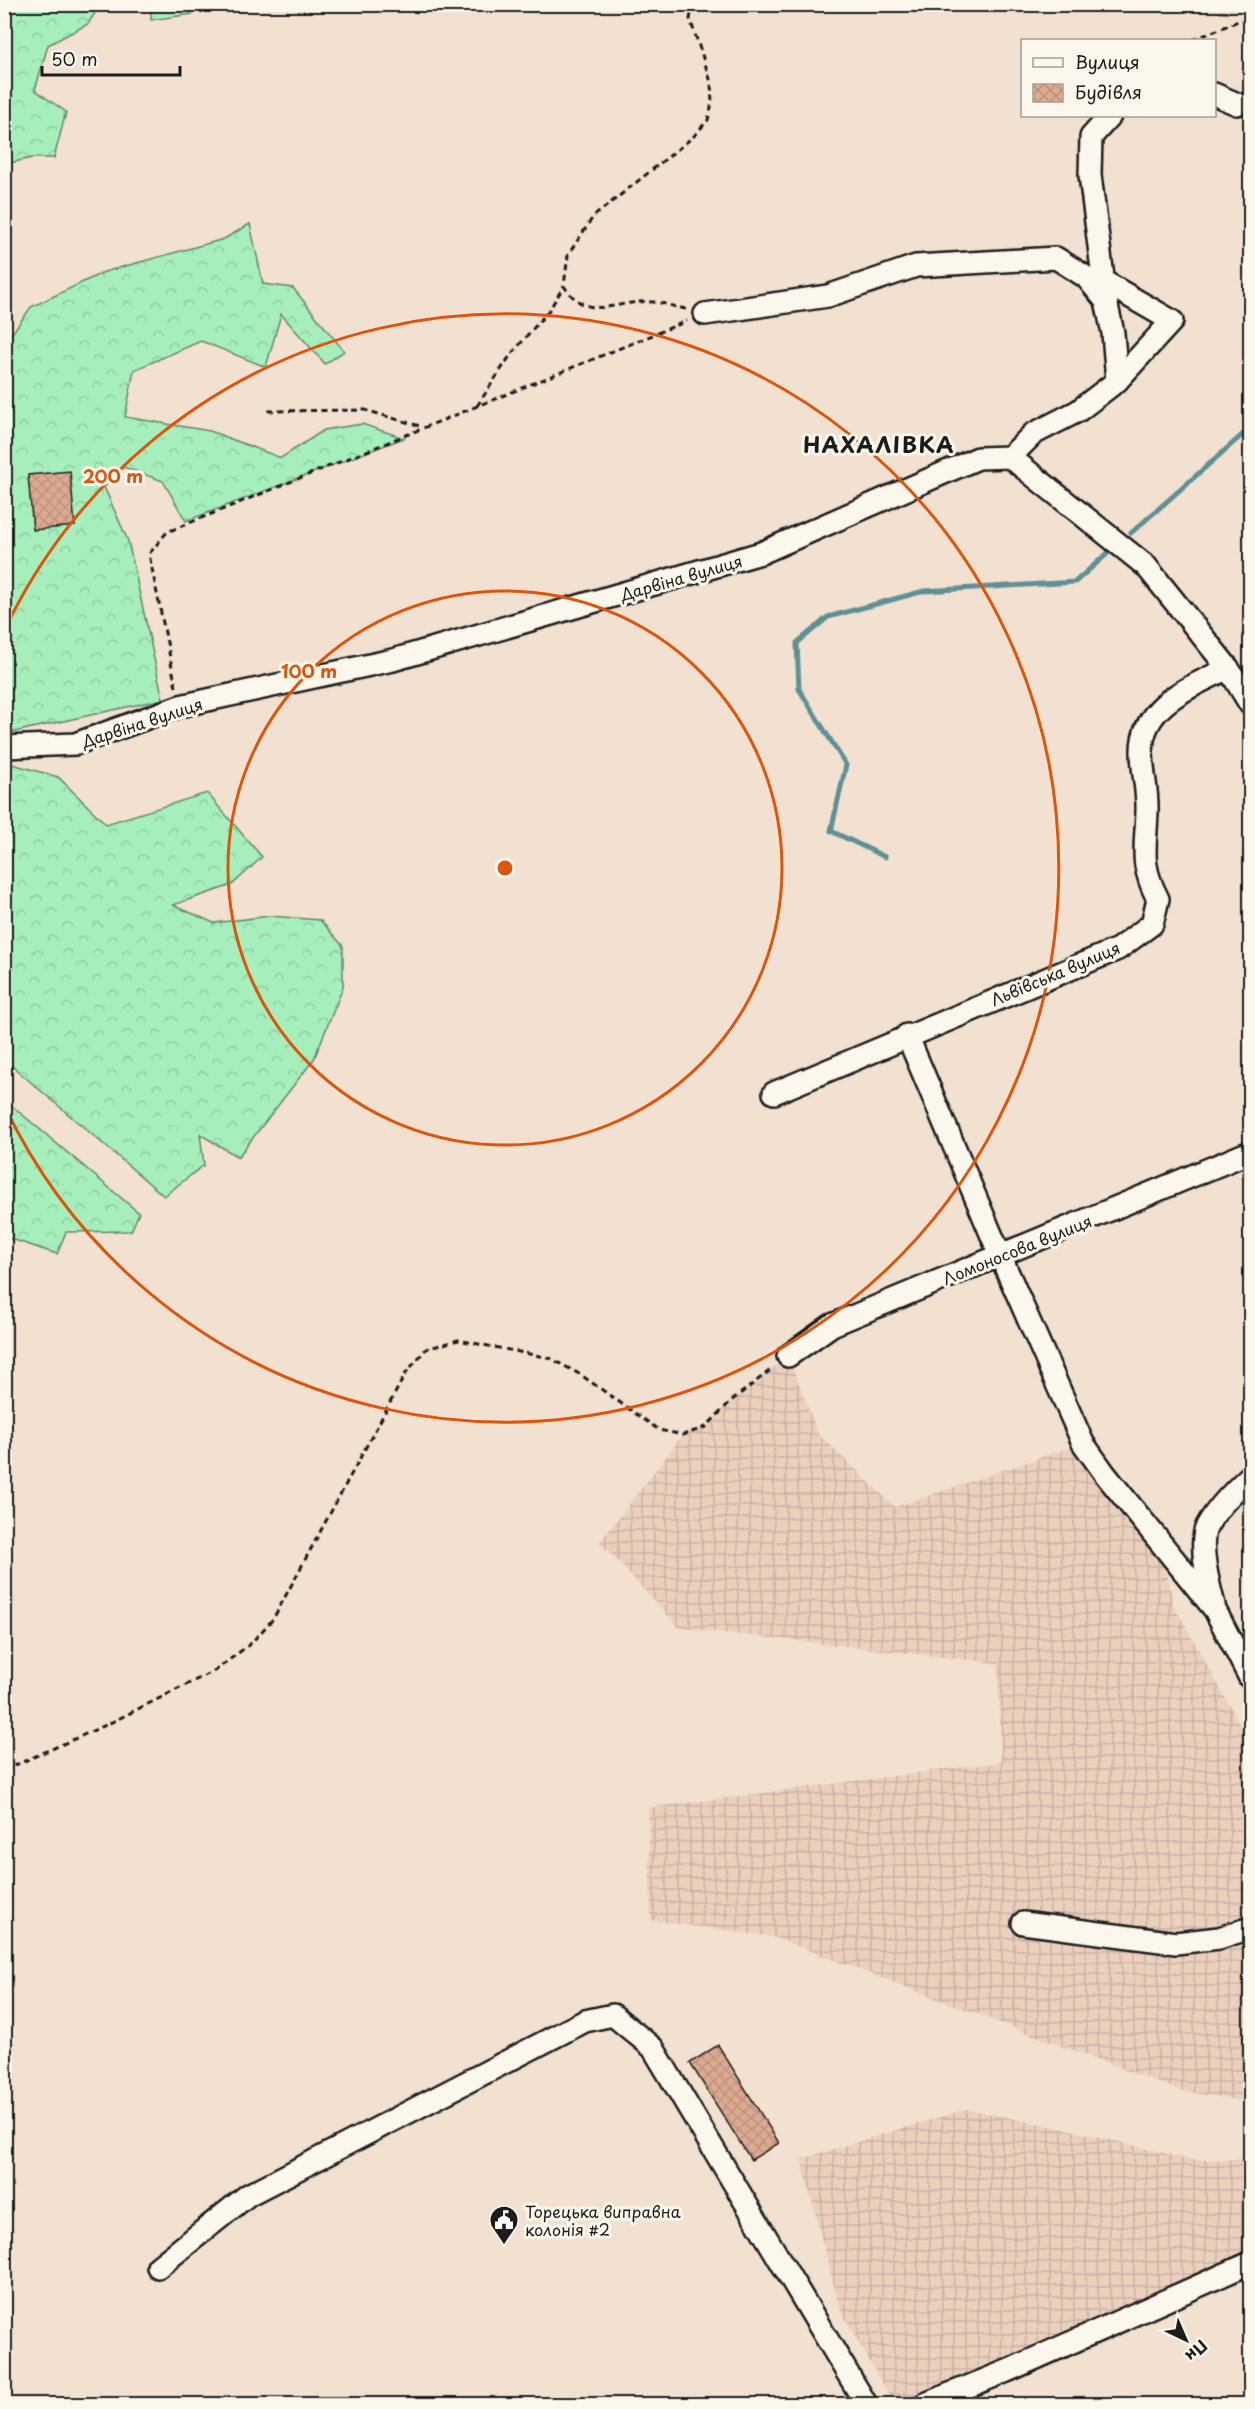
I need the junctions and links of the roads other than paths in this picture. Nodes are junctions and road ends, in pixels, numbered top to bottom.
1 (1216, 94) edge
2 (1237, 104) dead end
3 (1109, 117) edge
4 (1104, 291) junction
5 (705, 314) road end
6 (1117, 381) junction
7 (1010, 457) junction
8 (1228, 668) junction
9 (1251, 704) edge
10 (4, 747) edge
11 (908, 1035) junction
12 (774, 1093) dead end
13 (1251, 1152) edge
14 (1000, 1255) junction
15 (788, 1356) road end
16 (1251, 1476) edge
17 (1215, 1611) junction
18 (1251, 1678) edge
19 (1023, 1923) dead end
20 (1251, 1928) edge
21 (1251, 2263) edge
22 (158, 2266) dead end
23 (866, 2404) edge
24 (925, 2404) edge

1 - 2 street
3 - 4 street
4 - 5 street
4 - 6 street
4 - 6 street
6 - 7 street
7 - 8 street
7 - 10 street, Дарвіна вулиця
8 - 9 street
8 - 11 street, Львівська вулиця
11 - 12 street, Львівська вулиця
11 - 14 street
13 - 14 street, Ломоносова вулиця
14 - 15 street, Ломоносова вулиця
14 - 17 street
16 - 17 street
17 - 18 street
19 - 20 street
21 - 24 street
22 - 23 street

